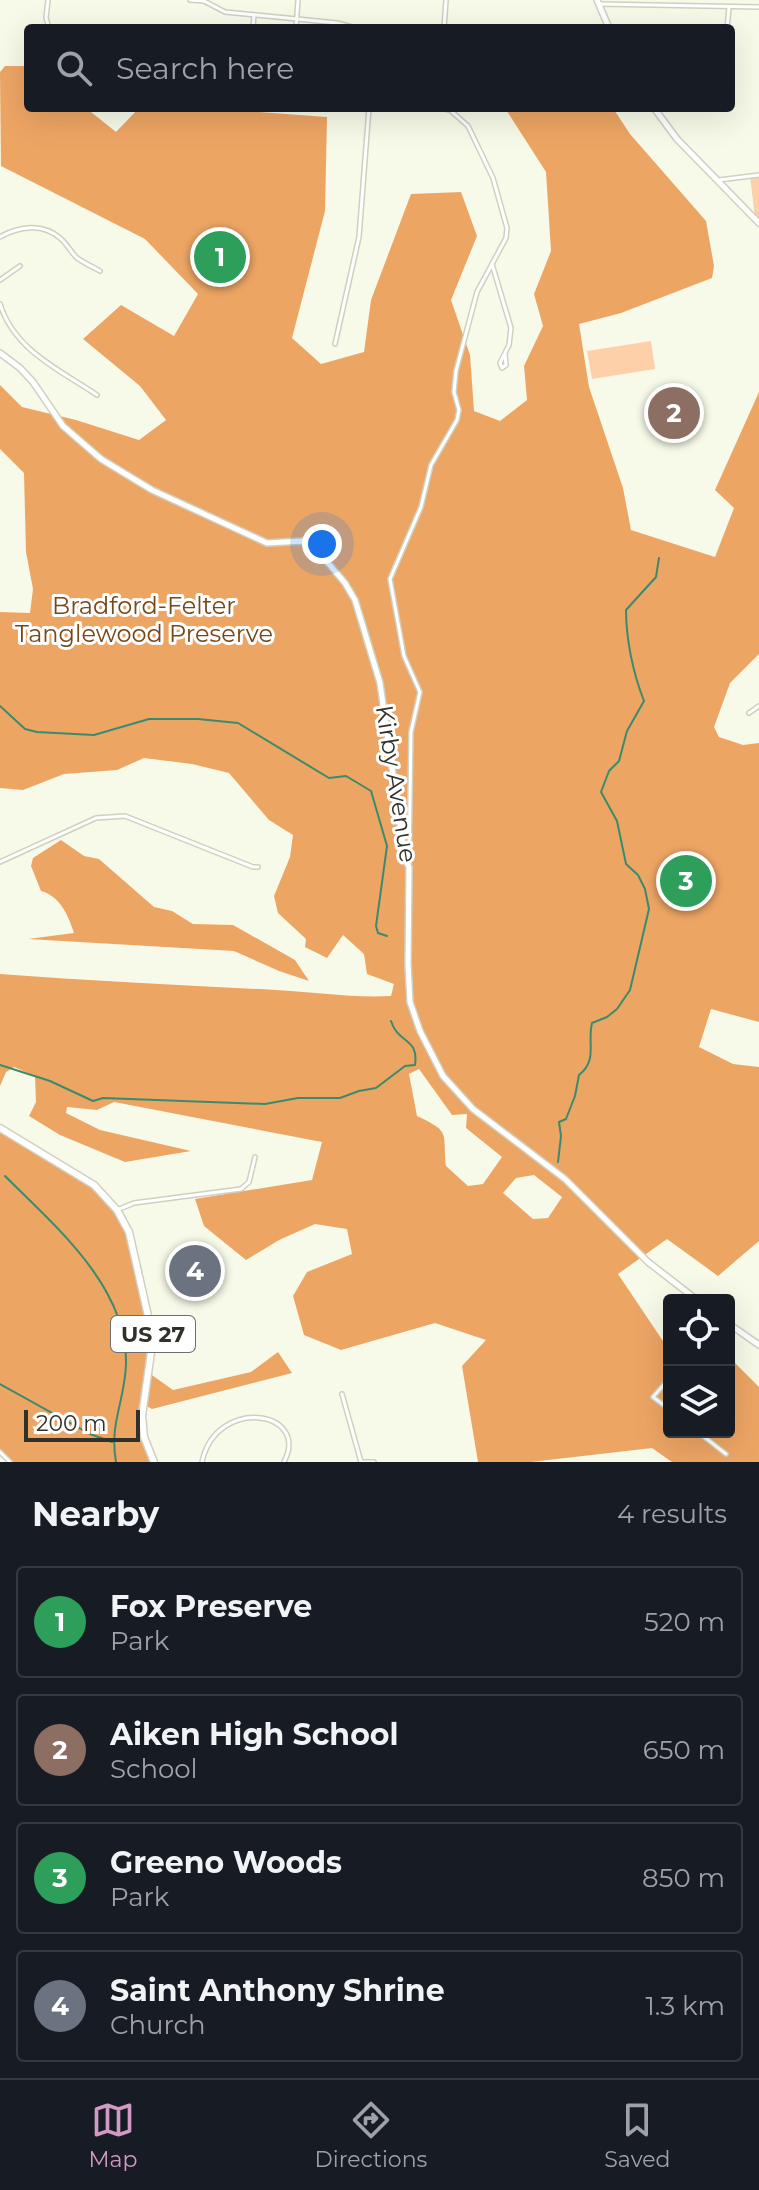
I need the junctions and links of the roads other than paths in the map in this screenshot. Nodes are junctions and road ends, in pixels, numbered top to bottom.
1 (48, 0) edge
2 (190, 0) edge
3 (298, 0) edge
4 (446, 0) edge
5 (751, 0) edge
6 (598, 2) edge
7 (683, 2) edge
8 (750, 6) junction
9 (729, 7) junction
10 (759, 7) edge
11 (254, 15) junction
12 (297, 19) junction
13 (48, 24) edge
14 (253, 24) edge
15 (296, 24) edge
16 (341, 24) edge
17 (444, 24) edge
18 (607, 24) edge
19 (727, 24) edge
20 (369, 112) edge
21 (452, 112) edge
22 (657, 112) edge
23 (759, 175) edge
24 (718, 180) junction
25 (759, 223) edge
26 (0, 237) edge
27 (492, 264) junction
28 (20, 266) dead end
29 (100, 271) dead end
30 (0, 280) edge
31 (0, 304) edge
32 (335, 344) dead end
33 (0, 353) edge
34 (505, 354) dead end
35 (97, 395) dead end
36 (759, 706) edge
37 (749, 713) dead end
38 (0, 862) edge
39 (258, 867) dead end
40 (409, 867) junction
41 (0, 1128) edge
42 (255, 1157) dead end
43 (117, 1210) junction
44 (689, 1294) edge
45 (735, 1328) edge
46 (759, 1345) edge
47 (663, 1386) edge
48 (342, 1394) dead end
49 (663, 1404) edge
50 (706, 1438) edge
51 (0, 1452) edge
52 (726, 1454) dead end
53 (10, 1462) edge
54 (154, 1462) edge
55 (202, 1462) edge
56 (284, 1462) edge
57 (360, 1462) edge
58 (374, 1462) edge

1 - 13 street
2 - 11 street
3 - 12 street
4 - 17 street
5 - 8 street
6 - 7 street
6 - 18 street
7 - 9 street
8 - 9 street
8 - 10 street
9 - 19 street
11 - 12 street
11 - 14 street
12 - 15 street
12 - 16 street
20 - 32 street
21 - 27 street
22 - 24 street
23 - 24 street
24 - 25 street
26 - 29 street
27 - 34 street
27 - 40 street
28 - 30 street
31 - 35 street
33 - 40 street, Kirby Avenue
36 - 37 street
38 - 39 street
40 - 44 street, Kirby Avenue
41 - 43 main road, US 27
42 - 43 street
43 - 54 main road, US 27
45 - 46 street
47 - 49 street
48 - 57 street
50 - 52 street
51 - 53 street
55 - 56 street
57 - 58 street

